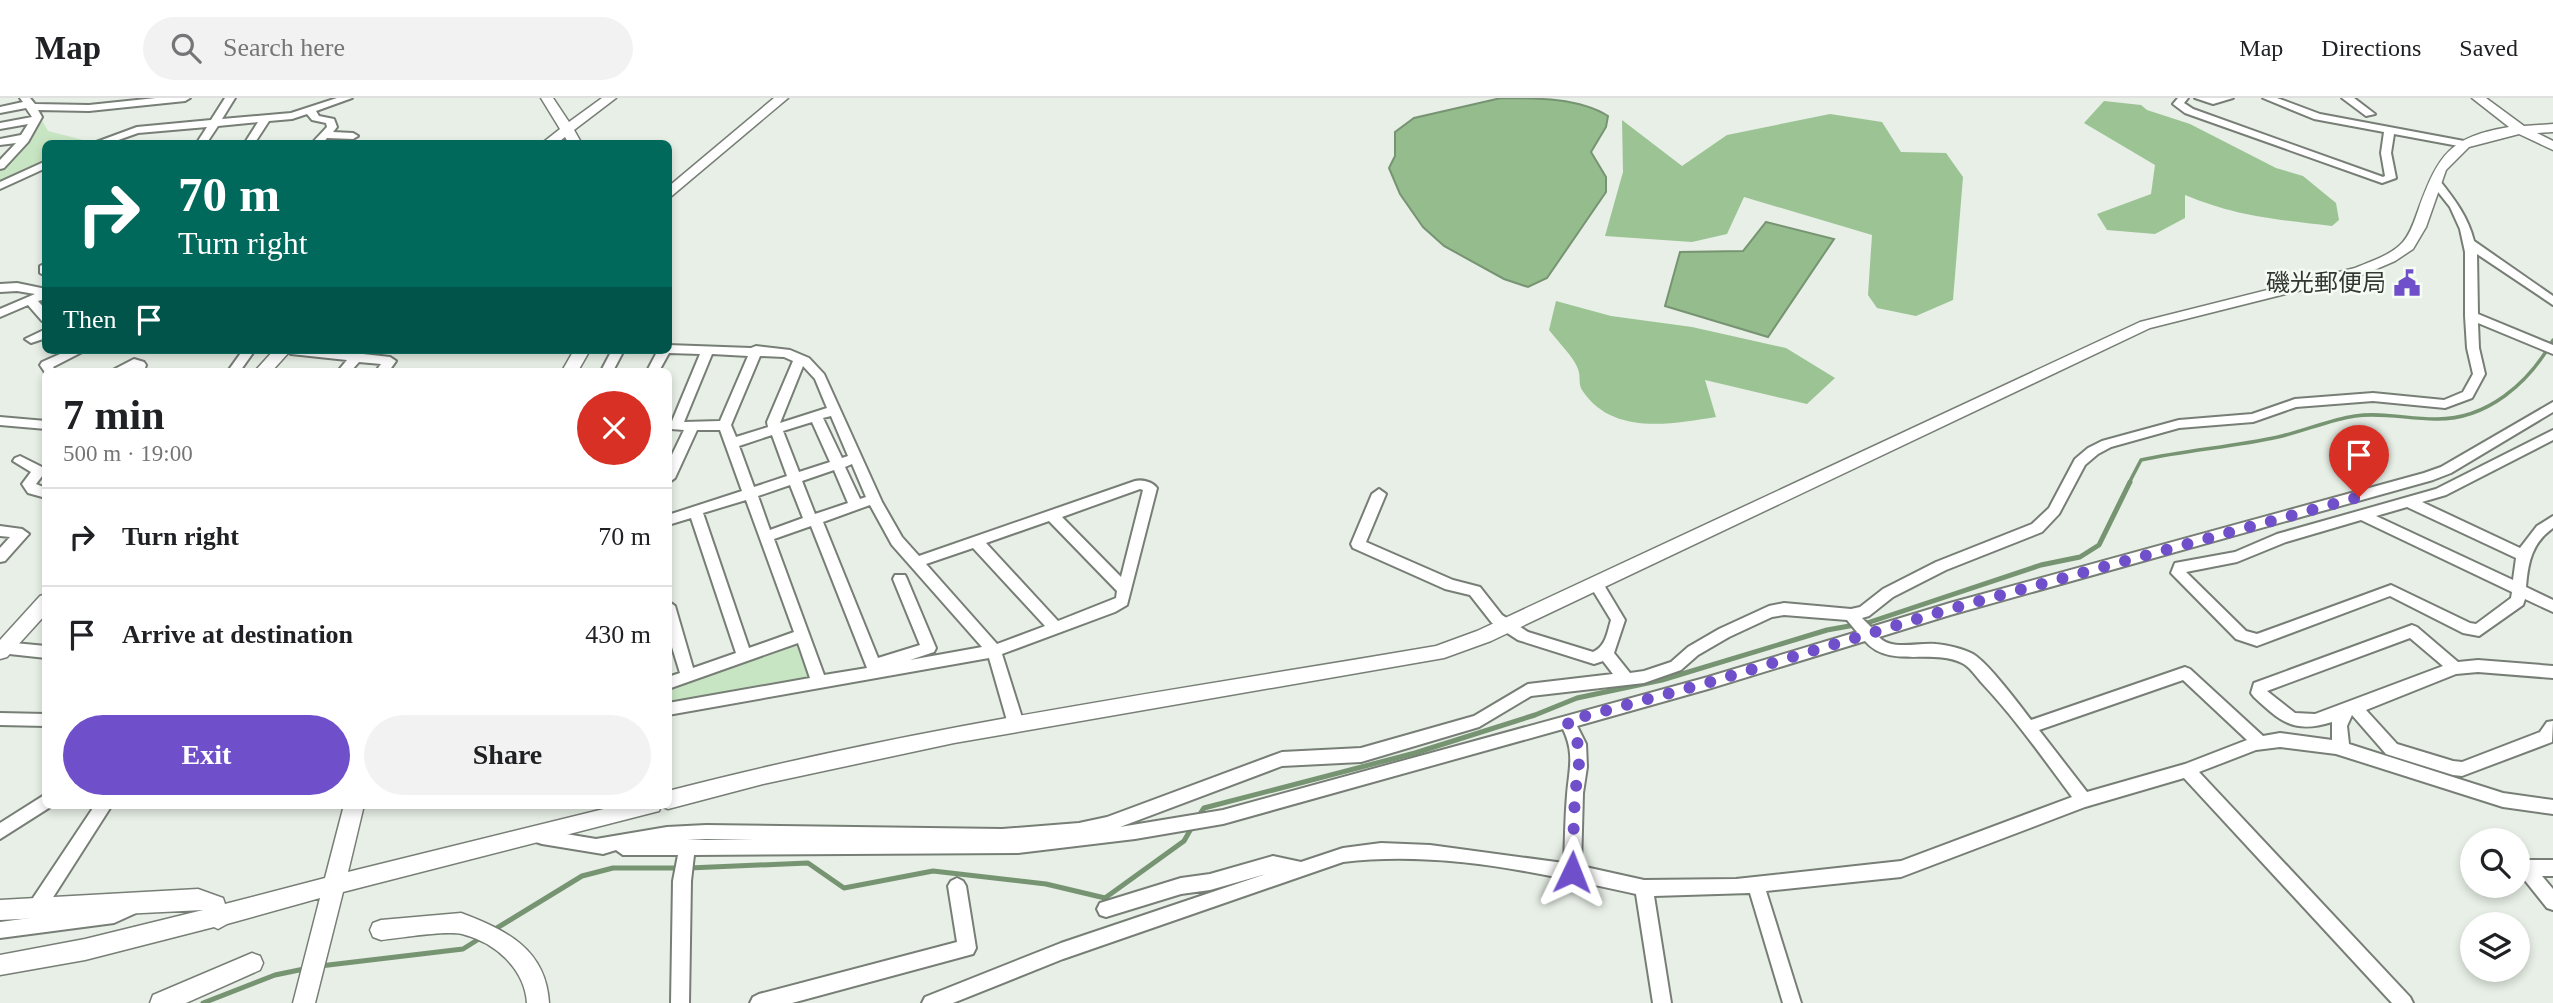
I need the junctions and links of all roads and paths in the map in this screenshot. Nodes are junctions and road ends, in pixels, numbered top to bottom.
1 (185, 98) edge
2 (230, 98) edge
3 (348, 98) edge
4 (547, 98) edge
5 (610, 98) edge
6 (782, 98) edge
7 (2183, 98) edge
8 (2200, 98) edge
9 (2228, 98) edge
10 (2270, 98) edge
11 (2347, 98) edge
12 (2478, 98) edge
13 (29, 103) edge
14 (0, 110) edge
15 (310, 111) junction
16 (2370, 114) dead end
17 (35, 120) junction
18 (265, 120) junction
19 (212, 125) junction
20 (0, 126) edge
21 (2385, 127) junction
22 (2553, 128) edge
23 (567, 129) junction
24 (2523, 131) junction
25 (326, 135) junction
26 (353, 136) dead end
27 (25, 138) junction
28 (108, 140) edge
29 (203, 140) edge
30 (251, 140) edge
31 (320, 140) edge
32 (552, 140) edge
33 (574, 140) edge
34 (0, 142) edge
35 (2464, 144) junction
36 (2553, 146) edge
37 (2, 162) edge
38 (42, 166) edge
39 (2436, 183) junction
40 (0, 186) edge
41 (672, 191) edge
42 (2469, 243) junction
43 (0, 288) edge
44 (42, 293) edge
45 (42, 296) edge
46 (30, 300) junction
47 (2553, 301) edge
48 (0, 313) edge
49 (42, 314) edge
50 (2471, 316) junction
51 (42, 335) edge
52 (31, 339) dead end
53 (2548, 348) edge
54 (672, 350) edge
55 (708, 350) junction
56 (756, 350) junction
57 (71, 354) edge
58 (279, 354) edge
59 (328, 354) edge
60 (356, 357) junction
61 (800, 359) junction
62 (48, 368) edge
63 (123, 368) edge
64 (139, 368) edge
65 (266, 368) edge
66 (347, 368) edge
67 (384, 368) edge
68 (2553, 406) edge
69 (835, 410) junction
70 (816, 416) junction
71 (0, 421) edge
72 (42, 425) edge
73 (725, 425) junction
74 (672, 426) edge
75 (692, 426) junction
76 (775, 429) junction
77 (2553, 434) edge
78 (733, 443) junction
79 (857, 458) junction
80 (20, 461) dead end
81 (838, 464) junction
82 (672, 469) edge
83 (796, 479) junction
84 (42, 492) edge
85 (752, 493) junction
86 (1379, 495) dead end
87 (874, 499) junction
88 (2407, 501) junction
89 (856, 505) junction
90 (696, 512) junction
91 (1052, 515) junction
92 (2363, 515) junction
93 (672, 519) edge
94 (813, 520) junction
95 (2553, 521) edge
96 (0, 531) edge
97 (767, 536) junction
98 (976, 542) junction
99 (2524, 556) junction
100 (0, 557) edge
101 (917, 562) junction
102 (900, 579) dead end
103 (1596, 584) junction
104 (1125, 590) junction
105 (2519, 590) junction
106 (42, 605) edge
107 (2553, 606) edge
108 (1851, 615) junction
109 (672, 620) edge
110 (1507, 625) junction
111 (1055, 628) junction
112 (803, 635) junction
113 (1866, 635) junction
114 (2, 650) edge
115 (994, 651) junction
116 (42, 652) edge
117 (1605, 653) junction
118 (744, 656) junction
119 (875, 668) junction
120 (2455, 668) junction
121 (2548, 672) edge
122 (688, 676) junction
123 (1626, 679) junction
124 (819, 681) junction
125 (672, 682) edge
126 (2553, 687) edge
127 (672, 708) edge
128 (2348, 709) junction
129 (0, 719) edge
130 (42, 720) edge
131 (1567, 721) junction
132 (1016, 724) junction
133 (2028, 727) junction
134 (2553, 727) edge
135 (2260, 743) junction
136 (2341, 748) junction
137 (2187, 770) junction
138 (672, 799) edge
139 (2084, 800) junction
140 (42, 804) edge
141 (2553, 807) edge
142 (101, 809) edge
143 (353, 809) edge
144 (638, 809) edge
145 (0, 832) edge
146 (542, 837) junction
147 (596, 846) junction
148 (687, 849) junction
149 (2553, 868) edge
150 (1303, 869) junction
151 (1572, 872) junction
152 (1756, 885) junction
153 (333, 886) junction
154 (957, 886) dead end
155 (1644, 888) junction
156 (136, 901) junction
157 (2553, 902) edge
158 (37, 907) junction
159 (1105, 909) dead end
160 (0, 910) edge
161 (218, 919) junction
162 (0, 930) edge
163 (381, 930) dead end
164 (252, 963) dead end
165 (0, 965) edge
166 (160, 1003) edge
167 (304, 1003) edge
168 (538, 1003) edge
169 (680, 1003) edge
170 (758, 1003) edge
171 (931, 1003) edge
172 (1661, 1003) edge
173 (1792, 1003) edge
174 (2404, 1003) edge

1 - 13 street
2 - 19 street
3 - 15 street
4 - 23 street
5 - 23 street
6 - 41 street
7 - 21 street
8 - 9 street
10 - 21 street
11 - 16 street
12 - 24 street
13 - 14 street
13 - 17 street
15 - 18 street
15 - 25 street
17 - 20 street
17 - 27 street
18 - 19 street
18 - 30 street
19 - 28 street
19 - 29 street
21 - 35 street
22 - 24 street
23 - 32 street
23 - 33 street
24 - 35 street
24 - 36 street
25 - 26 street
25 - 31 street
27 - 34 street
27 - 37 street
35 - 39 street
38 - 40 street
39 - 42 street
39 - 103 street
42 - 47 street
42 - 50 street
43 - 44 street
45 - 46 street
46 - 48 street
46 - 49 street
50 - 53 street
50 - 108 street
51 - 52 street
54 - 55 street
55 - 56 street
55 - 74 street
56 - 61 street
56 - 73 street
57 - 62 street
58 - 65 street
59 - 60 street
60 - 66 street
60 - 67 street
61 - 69 street
61 - 76 street
63 - 64 street
68 - 113 street
69 - 70 street
69 - 79 street
70 - 76 street
70 - 81 street
71 - 72 street
73 - 75 street
73 - 78 street
74 - 75 street
75 - 82 street
76 - 78 street
76 - 83 street
77 - 88 street
78 - 85 street
79 - 81 street
79 - 87 street
80 - 84 street
81 - 83 street
81 - 89 street
83 - 85 street
83 - 94 street
85 - 90 street
85 - 97 street
86 - 110 street
87 - 89 street
87 - 101 street
88 - 92 street
88 - 99 street
89 - 94 street
90 - 93 street
90 - 118 street
91 - 98 street
91 - 104 street
91 - 104 street
92 - 105 street
92 - 105 street
94 - 97 street
94 - 119 street
95 - 99 street
96 - 100 street
97 - 112 street
98 - 101 street
98 - 111 street
99 - 105 street
101 - 115 street
102 - 119 street
103 - 110 street
103 - 117 street
104 - 111 street
105 - 107 street
106 - 114 street
108 - 113 street
108 - 123 street
109 - 122 street
110 - 117 street
110 - 132 street
111 - 115 street
112 - 118 street
112 - 124 street
113 - 131 street
113 - 133 street
114 - 116 street
115 - 119 street
115 - 132 street
117 - 123 street
118 - 122 street
119 - 124 street
120 - 121 street
120 - 128 street
120 - 128 street
121 - 126 street
122 - 125 street
123 - 147 street
124 - 127 street
128 - 134 street
128 - 136 street
129 - 130 street
131 - 148 street
131 - 151 street
132 - 138 street
133 - 135 street
133 - 139 street
135 - 136 street
135 - 137 street
136 - 141 street
137 - 139 street
137 - 174 street
139 - 152 street
140 - 145 street
142 - 158 street
143 - 153 street
144 - 146 street
146 - 147 street
146 - 153 street
147 - 148 street
148 - 169 street
149 - 157 street
150 - 151 street
150 - 159 street
150 - 171 street
151 - 155 street
152 - 155 street
152 - 173 street
153 - 161 street
153 - 167 street
154 - 170 street
155 - 172 street
156 - 158 street
156 - 161 street
156 - 162 street
158 - 160 street
161 - 165 street
163 - 168 street
164 - 166 street

